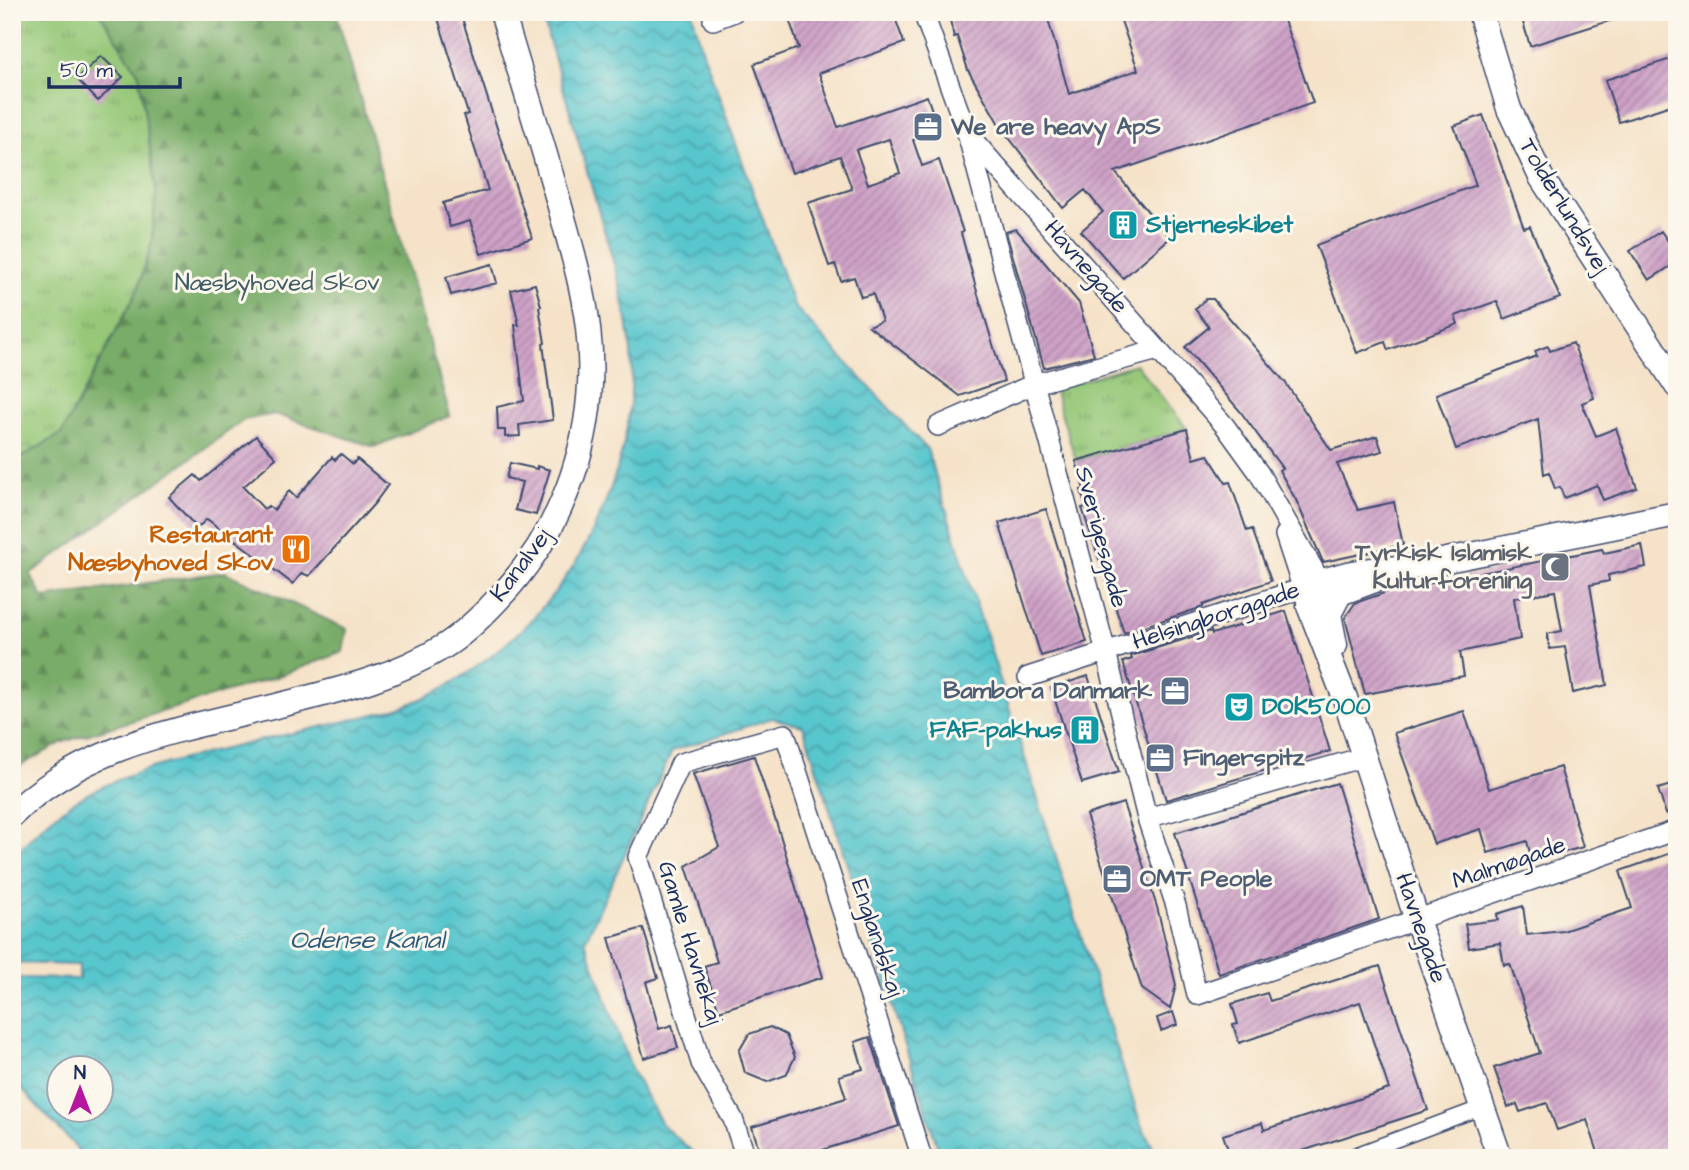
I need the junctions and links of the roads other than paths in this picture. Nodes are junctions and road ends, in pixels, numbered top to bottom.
1 (502, 12) edge
2 (734, 12) edge
3 (923, 12) edge
4 (1480, 12) edge
5 (713, 20) dead end
6 (967, 133) junction
7 (1158, 350) junction
8 (1034, 384) junction
9 (1677, 386) edge
10 (937, 426) dead end
11 (1677, 514) edge
12 (1315, 594) junction
13 (1106, 652) junction
14 (1028, 677) dead end
15 (785, 734) joint
16 (1364, 757) junction
17 (12, 815) edge
18 (1147, 818) junction
19 (1677, 830) edge
20 (1417, 920) junction
21 (1196, 995) joint
22 (1483, 1107) junction
23 (746, 1158) edge
24 (922, 1158) edge
25 (1347, 1158) edge
26 (1500, 1158) edge

1 - 17 street, Kanalvej
2 - 5 street
3 - 6 street, Havnegade
4 - 9 street, Tolderlundsvej
6 - 7 street, Havnegade
6 - 8 street, Sverigesgade
7 - 8 street
7 - 12 street, Havnegade
8 - 10 street
8 - 13 street, Sverigesgade
11 - 12 street, Helsingborggade
12 - 13 street, Helsingborggade
12 - 16 street, Havnegade
13 - 14 street, Helsingborggade
13 - 18 street, Sverigesgade
15 - 23 street, Gamle Havnekaj
15 - 24 street, Englandskaj
16 - 18 street
16 - 20 street, Havnegade
18 - 21 street, Sverigesgade
19 - 20 street, Malmøgade
20 - 21 street, Malmøgade
20 - 22 street, Havnegade
22 - 25 street
22 - 26 street, Havnegade

